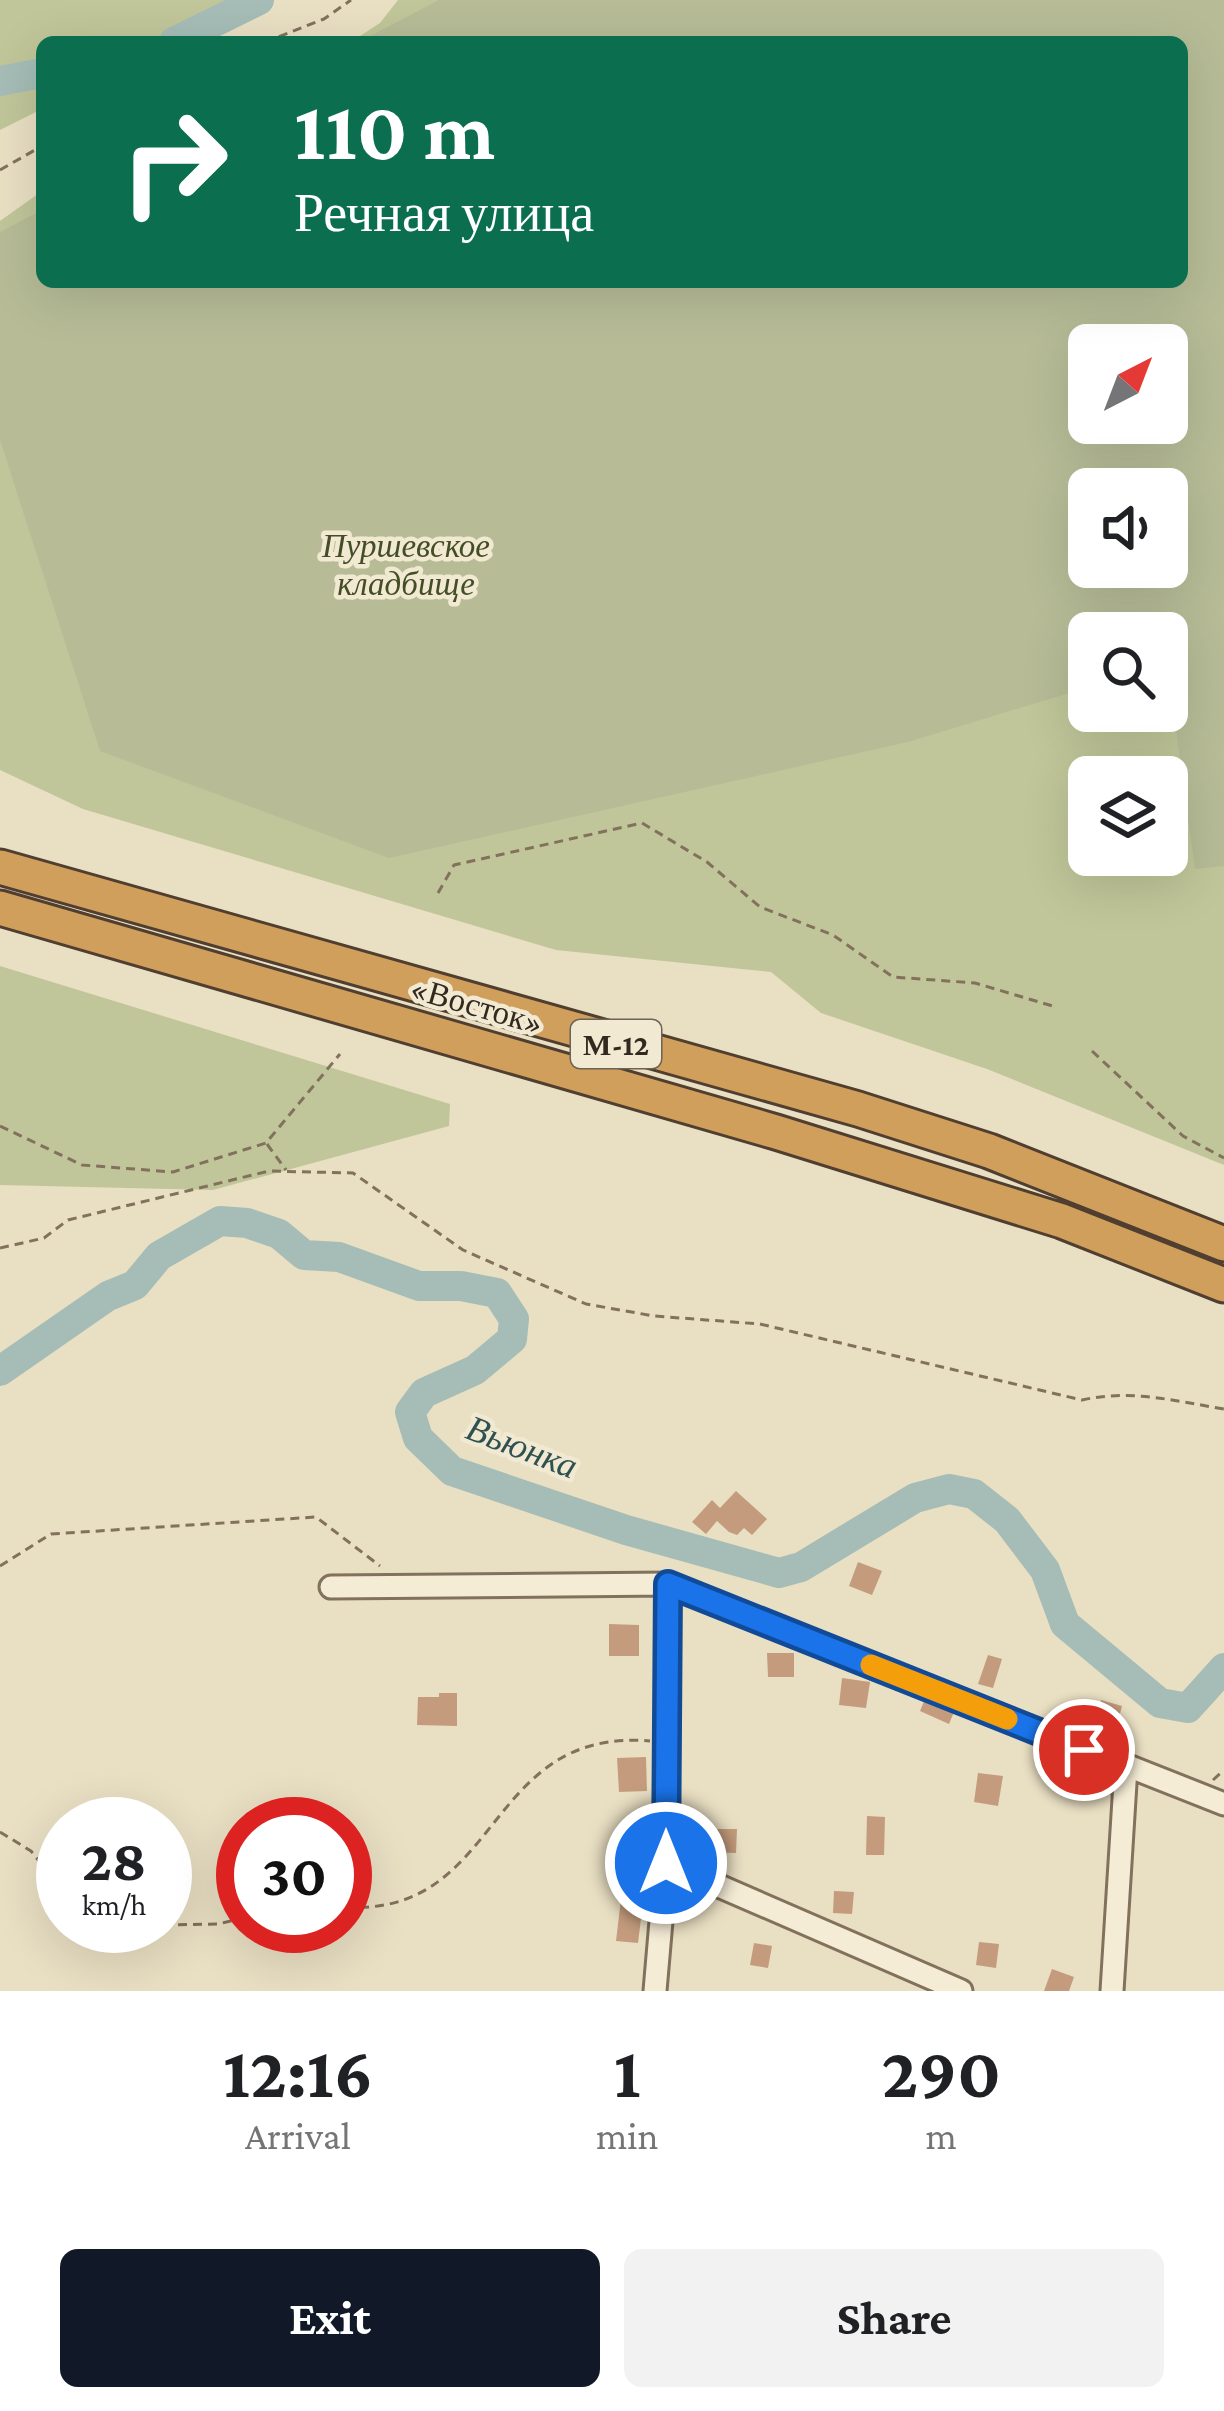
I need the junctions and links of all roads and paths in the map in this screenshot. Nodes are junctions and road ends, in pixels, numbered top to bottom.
1 (351, 0) edge
2 (281, 36) edge
3 (36, 149) edge
4 (0, 170) edge
5 (0, 866) edge
6 (438, 893) dead end
7 (0, 908) edge
8 (1056, 1007) dead end
9 (1092, 1051) dead end
10 (340, 1054) dead end
11 (0, 1126) edge
12 (266, 1143) junction
13 (1224, 1158) edge
14 (286, 1170) junction
15 (1224, 1244) edge
16 (0, 1248) edge
17 (1224, 1285) edge
18 (1224, 1408) edge
19 (0, 1566) edge
20 (668, 1584) junction
21 (332, 1586) dead end
22 (405, 1586) junction
23 (667, 1742) junction
24 (1126, 1767) junction
25 (1224, 1804) edge
26 (0, 1832) edge
27 (36, 1856) edge
28 (666, 1863) junction
29 (372, 1909) edge
30 (655, 1991) edge
31 (961, 1991) edge
32 (1112, 1991) edge

1 - 2 path
3 - 4 path
5 - 15 highway, «Восток» / М-12
6 - 8 path
7 - 17 highway, «Восток» / М-12
9 - 13 path
10 - 12 path
11 - 12 path
12 - 14 path
14 - 16 path
14 - 18 path
19 - 22 path
20 - 22 street
20 - 23 street
20 - 24 street
21 - 22 street
23 - 28 street
23 - 29 path
24 - 25 street
24 - 32 street
26 - 27 path
28 - 30 street
28 - 31 street

